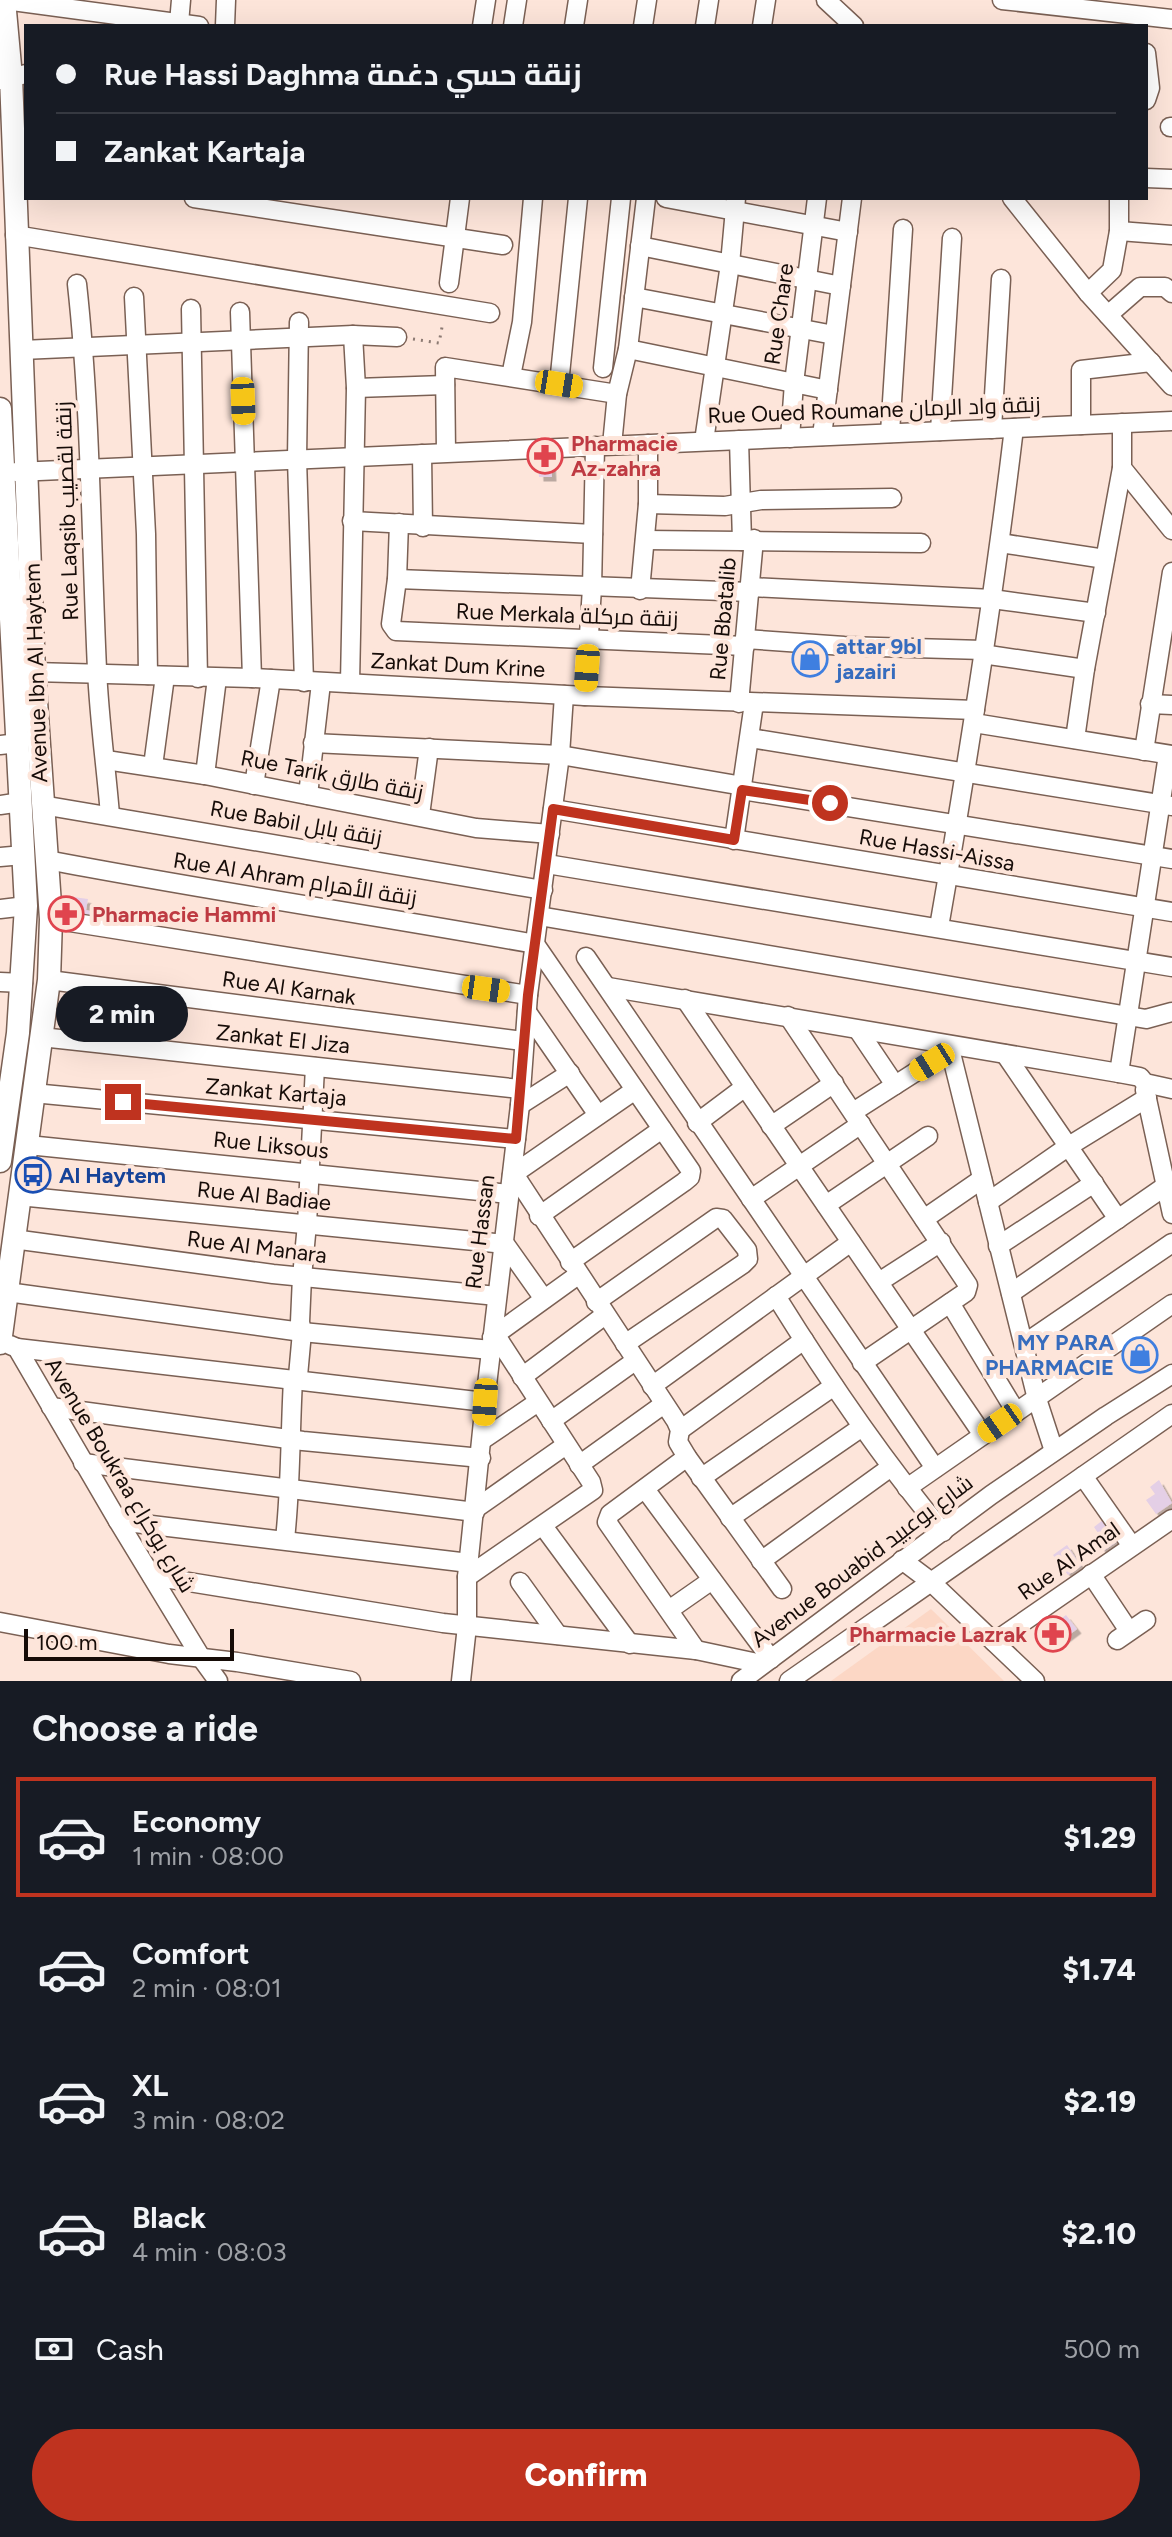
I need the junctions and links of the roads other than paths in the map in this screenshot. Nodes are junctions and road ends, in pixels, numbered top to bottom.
1 (4, 0) edge
2 (181, 0) edge
3 (226, 0) edge
4 (486, 0) edge
5 (517, 0) edge
6 (578, 0) edge
7 (647, 0) edge
8 (709, 0) edge
9 (766, 0) edge
10 (826, 0) edge
11 (1002, 0) edge
12 (1057, 3) edge
13 (1120, 7) edge
14 (1172, 19) edge
15 (1143, 21) edge
16 (179, 23) junction
17 (186, 24) edge
18 (225, 24) edge
19 (482, 24) edge
20 (513, 24) edge
21 (574, 24) edge
22 (643, 24) edge
23 (705, 24) edge
24 (762, 24) edge
25 (852, 24) edge
26 (1148, 70) edge
27 (12, 77) edge
28 (1148, 94) edge
29 (20, 170) edge
30 (1148, 178) edge
31 (1172, 179) edge
32 (207, 200) edge
33 (460, 200) edge
34 (533, 200) edge
35 (578, 200) edge
36 (621, 200) edge
37 (646, 200) edge
38 (686, 200) edge
39 (817, 200) edge
40 (852, 200) edge
41 (1014, 200) edge
42 (1119, 200) edge
43 (735, 205) edge
44 (814, 226) junction
45 (903, 229) dead end
46 (1119, 231) junction
47 (848, 232) junction
48 (15, 235) junction
49 (1172, 235) edge
50 (952, 238) dead end
51 (453, 239) junction
52 (503, 245) dead end
53 (640, 246) junction
54 (730, 264) junction
55 (808, 279) junction
56 (1001, 279) dead end
57 (449, 283) dead end
58 (77, 284) dead end
59 (841, 286) junction
60 (1088, 293) junction
61 (1172, 293) edge
62 (134, 297) dead end
63 (634, 297) junction
64 (191, 309) dead end
65 (240, 312) dead end
66 (490, 313) dead end
67 (722, 314) junction
68 (1108, 315) junction
69 (299, 330) junction
70 (801, 331) junction
71 (353, 335) junction
72 (834, 335) junction
73 (397, 337) road end
74 (241, 341) junction
75 (191, 343) junction
76 (137, 345) junction
77 (84, 347) junction
78 (628, 349) junction
79 (22, 350) junction
80 (1151, 362) junction
81 (603, 368) dead end
82 (715, 369) junction
83 (511, 376) junction
84 (794, 383) junction
85 (559, 384) junction
86 (445, 385) junction
87 (1172, 386) edge
88 (356, 388) junction
89 (828, 390) junction
90 (617, 394) junction
91 (0, 409) edge
92 (1172, 421) edge
93 (1122, 423) junction
94 (1081, 425) junction
95 (1014, 428) junction
96 (992, 429) junction
97 (940, 431) junction
98 (890, 433) junction
99 (822, 436) junction
100 (790, 438) junction
101 (739, 440) junction
102 (704, 441) junction
103 (648, 444) junction
104 (604, 446) junction
105 (446, 452) junction
106 (422, 454) junction
107 (354, 456) junction
108 (297, 459) junction
109 (245, 461) junction
110 (195, 463) junction
111 (143, 465) junction
112 (91, 468) junction
113 (1122, 468) junction
114 (28, 471) junction
115 (1, 473) edge
116 (892, 498) dead end
117 (743, 503) junction
118 (648, 504) junction
119 (352, 521) junction
120 (399, 523) junction
121 (423, 527) junction
122 (1172, 530) edge
123 (593, 534) junction
124 (645, 540) junction
125 (748, 540) junction
126 (921, 543) dead end
127 (1000, 543) junction
128 (4, 547) edge
129 (1105, 559) junction
130 (1172, 572) edge
131 (397, 579) junction
132 (592, 588) junction
133 (640, 590) junction
134 (750, 590) junction
135 (5, 598) edge
136 (992, 599) junction
137 (1096, 613) junction
138 (589, 641) junction
139 (745, 642) junction
140 (1166, 643) edge
141 (6, 648) edge
142 (983, 652) junction
143 (1085, 669) junction
144 (34, 672) junction
145 (97, 673) junction
146 (156, 676) junction
147 (208, 678) junction
148 (262, 678) junction
149 (312, 683) junction
150 (350, 683) junction
151 (564, 695) junction
152 (585, 696) junction
153 (747, 703) junction
154 (8, 704) edge
155 (1150, 704) junction
156 (1172, 705) edge
157 (974, 717) junction
158 (750, 738) junction
159 (1075, 739) junction
160 (313, 743) junction
161 (9, 744) edge
162 (429, 748) junction
163 (1144, 751) junction
164 (560, 755) junction
165 (1170, 755) edge
166 (106, 760) junction
167 (153, 766) junction
168 (965, 772) junction
169 (205, 775) junction
170 (254, 785) junction
171 (742, 788) junction
172 (308, 795) junction
173 (21, 804) edge
174 (1166, 805) edge
175 (553, 809) junction
176 (110, 815) junction
177 (420, 815) junction
178 (957, 824) junction
179 (550, 834) junction
180 (734, 840) junction
181 (23, 855) junction
182 (0, 857) edge
183 (1152, 857) junction
184 (1172, 859) edge
185 (47, 860) junction
186 (547, 864) junction
187 (948, 875) junction
188 (543, 890) junction
189 (26, 906) junction
190 (1145, 908) junction
191 (0, 909) edge
192 (1172, 912) edge
193 (539, 916) junction
194 (51, 919) junction
195 (939, 927) junction
196 (535, 944) junction
197 (586, 957) dead end
198 (1135, 962) junction
199 (1172, 967) edge
200 (49, 980) junction
201 (0, 982) edge
202 (23, 983) junction
203 (608, 987) junction
204 (685, 999) junction
205 (528, 1004) junction
206 (1172, 1012) edge
207 (788, 1016) junction
208 (1128, 1016) junction
209 (858, 1030) junction
210 (9, 1033) edge
211 (41, 1037) junction
212 (523, 1041) junction
213 (950, 1048) junction
214 (1005, 1054) junction
215 (315, 1067) junction
216 (570, 1073) junction
217 (1119, 1073) junction
218 (834, 1083) junction
219 (895, 1085) junction
220 (745, 1087) junction
221 (1172, 1089) edge
222 (635, 1090) junction
223 (1146, 1091) junction
224 (33, 1093) junction
225 (520, 1097) junction
226 (598, 1115) junction
227 (857, 1118) junction
228 (311, 1120) junction
229 (697, 1123) junction
230 (771, 1126) junction
231 (662, 1129) junction
232 (928, 1136) dead end
233 (516, 1139) junction
234 (28, 1145) junction
235 (1, 1146) edge
236 (1069, 1146) junction
237 (1166, 1152) edge
238 (887, 1162) junction
239 (798, 1165) junction
240 (308, 1173) junction
241 (982, 1179) junction
242 (512, 1181) junction
243 (1094, 1183) junction
244 (1167, 1185) junction
245 (19, 1196) junction
246 (751, 1199) junction
247 (988, 1202) junction
248 (826, 1205) junction
249 (1172, 1214) edge
250 (539, 1216) junction
251 (924, 1219) junction
252 (1118, 1219) junction
253 (307, 1224) junction
254 (13, 1239) junction
255 (851, 1242) junction
256 (941, 1242) junction
257 (1172, 1243) edge
258 (505, 1244) junction
259 (998, 1246) junction
260 (574, 1268) junction
261 (804, 1276) junction
262 (302, 1277) junction
263 (879, 1282) junction
264 (5, 1285) edge
265 (1011, 1293) junction
266 (497, 1296) junction
267 (776, 1296) junction
268 (544, 1299) junction
269 (950, 1303) junction
270 (1172, 1304) edge
271 (601, 1308) junction
272 (911, 1329) junction
273 (302, 1332) junction
274 (493, 1340) junction
275 (804, 1340) junction
276 (4, 1343) edge
277 (625, 1344) junction
278 (1024, 1344) junction
279 (635, 1361) junction
280 (864, 1365) junction
281 (1172, 1374) edge
282 (522, 1377) junction
283 (293, 1380) junction
284 (652, 1386) junction
285 (835, 1388) junction
286 (1037, 1399) junction
287 (485, 1402) junction
288 (538, 1402) junction
289 (664, 1404) junction
290 (51, 1407) junction
291 (1016, 1412) junction
292 (1172, 1414) edge
293 (551, 1421) junction
294 (862, 1427) junction
295 (680, 1430) junction
296 (983, 1435) junction
297 (289, 1439) junction
298 (566, 1445) junction
299 (482, 1449) junction
300 (1054, 1451) junction
301 (687, 1457) junction
302 (83, 1463) junction
303 (579, 1465) junction
304 (891, 1467) junction
305 (935, 1468) junction
306 (1083, 1476) junction
307 (701, 1478) junction
308 (907, 1488) junction
309 (645, 1489) junction
310 (290, 1490) junction
311 (475, 1510) junction
312 (730, 1518) junction
313 (1172, 1519) edge
314 (118, 1521) junction
315 (543, 1526) junction
316 (943, 1532) junction
317 (285, 1539) junction
318 (1132, 1546) junction
319 (902, 1560) junction
320 (761, 1561) junction
321 (468, 1570) junction
322 (1091, 1574) junction
323 (152, 1576) junction
324 (712, 1580) junction
325 (930, 1581) junction
326 (520, 1582) dead end
327 (782, 1589) dead end
328 (669, 1610) junction
329 (1146, 1620) dead end
330 (0, 1622) edge
331 (467, 1626) junction
332 (558, 1635) junction
333 (994, 1642) junction
334 (630, 1644) junction
335 (696, 1650) junction
336 (202, 1659) junction
337 (766, 1662) junction
338 (218, 1681) edge
339 (351, 1681) edge
340 (461, 1681) edge
341 (741, 1681) edge
342 (789, 1681) edge
343 (1035, 1681) edge

1 - 16 street
1 - 27 main road, Avenue Ibn Al Haytem
2 - 16 street
3 - 18 street
4 - 19 street
5 - 20 street
6 - 21 street
7 - 22 street
8 - 23 street
9 - 24 street
10 - 25 street
11 - 12 street
12 - 13 street
13 - 15 street
14 - 15 street
16 - 17 street
26 - 28 street
27 - 29 main road, Avenue Ibn Al Haytem
29 - 48 main road, Avenue Ibn Al Haytem
30 - 31 street
32 - 51 street
33 - 51 street
34 - 83 street
35 - 85 street
36 - 81 street
37 - 53 street
38 - 43 street
39 - 44 street, Rue Chare
40 - 47 street
41 - 60 street
42 - 46 street
43 - 44 street
43 - 54 street
44 - 47 street
44 - 55 street, Rue Chare
45 - 98 street
46 - 49 street
46 - 60 street
47 - 59 street
48 - 66 street
48 - 79 main road, Avenue Ibn Al Haytem
50 - 97 street
51 - 52 street
51 - 57 street
53 - 54 street
53 - 63 street
54 - 55 street
54 - 67 street
55 - 59 street
55 - 70 street, Rue Chare
56 - 96 street
58 - 77 street, Rue Laqsib زنقة لقصيب
59 - 72 street
60 - 68 street
61 - 68 street
62 - 76 street
63 - 67 street
63 - 78 street
64 - 75 street
65 - 74 street
67 - 70 street
67 - 82 street
68 - 80 street
69 - 71 street
69 - 74 street
69 - 108 street
70 - 72 street
70 - 84 street, Rue Chare
71 - 73 street
71 - 88 street
72 - 89 street
74 - 75 street
74 - 109 street
75 - 76 street
75 - 110 street
76 - 77 street
76 - 111 street
77 - 79 street
77 - 112 street, Rue Laqsib زنقة لقصيب
78 - 82 street
78 - 90 street
79 - 114 main road, Avenue Ibn Al Haytem
80 - 87 street
80 - 94 street
82 - 84 street
82 - 102 street
83 - 85 street
83 - 86 street
84 - 89 street
84 - 100 street, Rue Chare
85 - 90 street
86 - 88 street
86 - 105 street
88 - 107 street
89 - 99 street
90 - 104 street
91 - 115 main road, Avenue Ibn Al Haytem
92 - 93 street, Rue Oued Roumane زنقة واد الرمان
93 - 94 street, Rue Oued Roumane زنقة واد الرمان
93 - 113 street
94 - 95 street, Rue Oued Roumane زنقة واد الرمان
95 - 96 street, Rue Oued Roumane زنقة واد الرمان
95 - 127 street
96 - 97 street, Rue Oued Roumane زنقة واد الرمان
97 - 98 street, Rue Oued Roumane زنقة واد الرمان
98 - 99 street, Rue Oued Roumane زنقة واد الرمان
99 - 100 street, Rue Oued Roumane زنقة واد الرمان
100 - 101 street, Rue Oued Roumane زنقة واد الرمان
101 - 102 street, Rue Oued Roumane زنقة واد الرمان
101 - 117 street, Rue Bbatalib
102 - 103 street, Rue Oued Roumane زنقة واد الرمان
103 - 104 street, Rue Oued Roumane زنقة واد الرمان
103 - 118 street
104 - 105 street, Rue Oued Roumane زنقة واد الرمان
104 - 123 street
105 - 106 street, Rue Oued Roumane زنقة واد الرمان
106 - 107 street, Rue Oued Roumane زنقة واد الرمان
106 - 121 street
107 - 108 street, Rue Oued Roumane زنقة واد الرمان
107 - 119 street
108 - 109 street, Rue Oued Roumane زنقة واد الرمان
108 - 149 street
109 - 110 street, Rue Oued Roumane زنقة واد الرمان
109 - 148 street
110 - 111 street, Rue Oued Roumane زنقة واد الرمان
110 - 147 street
111 - 112 street, Rue Oued Roumane زنقة واد الرمان
111 - 146 street
112 - 114 street, Rue Oued Roumane زنقة واد الرمان
112 - 145 street, Rue Laqsib زنقة لقصيب
113 - 122 street
113 - 129 street
114 - 115 street, Rue Oued Roumane زنقة واد الرمان
114 - 144 main road, Avenue Ibn Al Haytem
115 - 128 main road, Avenue Ibn Al Haytem
116 - 117 street
117 - 118 street
117 - 125 street, Rue Bbatalib
118 - 124 street
119 - 120 street
119 - 150 street
120 - 121 street
120 - 131 street
121 - 123 street
123 - 132 street
124 - 125 street
124 - 133 street
125 - 126 street
125 - 134 street, Rue Bbatalib
127 - 129 street
127 - 136 street
128 - 135 main road, Avenue Ibn Al Haytem
129 - 137 street
130 - 140 street
131 - 132 street
131 - 138 street, Rue Merkala زنقة مركلة
132 - 133 street
132 - 138 street
133 - 134 street
134 - 136 street
134 - 139 street, Rue Bbatalib
135 - 141 main road, Avenue Ibn Al Haytem
136 - 137 street
136 - 142 street
137 - 143 street
138 - 139 street, Rue Merkala زنقة مركلة
138 - 152 street
139 - 142 street, Rue Merkala زنقة مركلة
139 - 153 street, Rue Bbatalib
140 - 155 street
141 - 154 main road, Avenue Ibn Al Haytem
142 - 143 street, Rue Merkala زنقة مركلة
142 - 157 street
143 - 159 street
144 - 145 street, Zankat Dum Krine
144 - 173 main road, Avenue Ibn Al Haytem
145 - 146 street, Zankat Dum Krine
145 - 166 street, Rue Laqsib زنقة لقصيب
146 - 147 street, Zankat Dum Krine
146 - 167 street
147 - 148 street, Zankat Dum Krine
147 - 169 street
148 - 149 street, Zankat Dum Krine
148 - 170 street
149 - 150 street, Zankat Dum Krine
149 - 160 street
150 - 151 street, Zankat Dum Krine
151 - 152 street, Zankat Dum Krine
151 - 164 street, Rue Hassan
152 - 153 street, Zankat Dum Krine
153 - 157 street, Zankat Dum Krine
153 - 158 street, Rue Bbatalib
154 - 161 main road, Avenue Ibn Al Haytem
155 - 156 street
155 - 163 street
157 - 159 street, Zankat Dum Krine
157 - 168 street
158 - 168 street
158 - 171 street, Rue Bbatalib
159 - 163 street, Zankat Dum Krine
160 - 162 street
160 - 172 street
161 - 173 main road, Avenue Ibn Al Haytem
162 - 164 street
162 - 177 street
163 - 165 street, Zankat Dum Krine
164 - 171 street
164 - 175 street, Rue Hassan
165 - 174 street
166 - 167 street, Rue Tarik زنقة طارق
166 - 176 street, Rue Laqsib زنقة لقصيب
167 - 169 street, Rue Tarik زنقة طارق
168 - 174 street
168 - 178 street
169 - 170 street, Rue Tarik زنقة طارق
170 - 172 street, Rue Tarik زنقة طارق
171 - 178 street
171 - 180 street, Rue Bbatalib
172 - 177 street, Rue Tarik زنقة طارق
173 - 176 street, Rue Babil زنقة بابل
173 - 181 main road, Avenue Ibn Al Haytem
173 - 185 main road, Avenue Ibn Al Haytem
174 - 183 street
175 - 179 street, Rue Hassan
175 - 180 street, Rue Hassi-Aissa
176 - 188 street, Rue Babil زنقة بابل
177 - 179 street, Rue Tarik زنقة طارق
178 - 183 street
178 - 187 street
179 - 186 street, Rue Hassan
180 - 187 street, Rue Hassi-Aissa
181 - 182 street
181 - 189 main road, Avenue Ibn Al Haytem
183 - 184 street
183 - 190 street
185 - 194 main road, Avenue Ibn Al Haytem
185 - 196 street, Rue Al Ahram زنقة الأهرام
186 - 188 street, Rue Hassan
186 - 195 street
187 - 190 street, Rue Hassi-Aissa
187 - 195 street
188 - 193 street, Rue Hassan
189 - 191 street
189 - 202 main road, Avenue Ibn Al Haytem
190 - 192 street, Rue Hassi-Aissa
190 - 198 street
193 - 196 street, Rue Hassan
193 - 208 street
194 - 200 main road, Avenue Ibn Al Haytem
194 - 205 street
195 - 198 street
196 - 205 street, Rue Hassan
196 - 222 street
197 - 203 street
198 - 199 street
198 - 208 street
200 - 211 main road, Avenue Ibn Al Haytem
200 - 212 street, Rue Al Karnak
201 - 202 street
202 - 210 main road, Avenue Ibn Al Haytem
203 - 204 street
203 - 229 street
204 - 207 street
204 - 220 street
205 - 212 street, Rue Hassan
205 - 216 street
206 - 208 street
207 - 209 street
207 - 218 street
208 - 217 street
209 - 213 street
209 - 219 street
210 - 235 main road, Avenue Ibn Al Haytem
211 - 215 street, Zankat El Jiza
211 - 224 main road, Avenue Ibn Al Haytem
212 - 225 street, Rue Hassan
213 - 214 street
213 - 219 street
213 - 241 street
214 - 217 street
214 - 236 street
215 - 225 street, Zankat El Jiza
215 - 228 street
216 - 225 street
216 - 226 street
217 - 223 street
218 - 227 street
218 - 230 street
219 - 227 street
220 - 229 street
220 - 230 street
221 - 223 street
222 - 226 street
222 - 231 street
223 - 236 street
223 - 237 street
224 - 228 street, Zankat Kartaja
224 - 234 main road, Avenue Ibn Al Haytem
225 - 233 street, Rue Hassan
226 - 242 street
227 - 238 street
227 - 239 street
228 - 233 street, Zankat Kartaja
228 - 240 street
229 - 246 street
230 - 239 street
231 - 250 street
231 - 260 street
232 - 238 street
233 - 242 street, Rue Hassan
234 - 240 street, Rue Liksous
234 - 245 main road, Avenue Ibn Al Haytem
236 - 243 street
236 - 247 street
237 - 244 street
238 - 248 street
238 - 251 street
239 - 246 street
239 - 248 street
240 - 242 street, Rue Liksous
240 - 253 street
241 - 247 street
241 - 251 street
242 - 250 street
242 - 258 street, Rue Hassan
243 - 252 street
243 - 259 street
244 - 249 street
244 - 252 street
245 - 253 street, Rue Al Badiae
245 - 254 main road, Avenue Ibn Al Haytem
246 - 261 street
247 - 259 street
248 - 255 street
250 - 260 street
251 - 256 street
252 - 265 street
253 - 258 street, Rue Al Badiae
253 - 262 street
254 - 262 street, Rue Al Manara
254 - 264 main road, Avenue Ibn Al Haytem
255 - 261 street
255 - 263 street
256 - 263 street
256 - 269 street
257 - 278 street
258 - 266 street, Rue Hassan
258 - 268 street
259 - 265 street
260 - 268 street
260 - 271 street
261 - 267 street
261 - 280 street
262 - 266 street, Rue Al Manara
262 - 273 street
263 - 272 street
264 - 273 street
264 - 276 main road, Avenue Ibn Al Haytem
265 - 278 street
266 - 274 street, Rue Hassan
267 - 275 street
267 - 284 street
268 - 274 street
269 - 272 street
269 - 291 street
270 - 286 street
271 - 277 street
271 - 277 street
271 - 282 street
272 - 280 street
272 - 296 street
273 - 274 street
273 - 283 street
274 - 282 street
274 - 287 street, Rue Hassan
275 - 285 street
275 - 295 street
276 - 283 street
276 - 290 street, Avenue Boukraa شارع بوكراع
277 - 279 street
278 - 286 street
279 - 284 street
279 - 293 street
280 - 285 street
280 - 305 street
281 - 300 street, Avenue Bouabid شارع بوعبيد
282 - 288 street
283 - 287 street
283 - 297 street
284 - 289 street
285 - 294 street
285 - 307 street
286 - 291 street
286 - 300 street
287 - 299 street, Rue Hassan
288 - 293 street
288 - 299 street
289 - 295 street
289 - 303 street
290 - 297 street
290 - 302 street, Avenue Boukraa شارع بوكراع
291 - 296 street
292 - 306 street
293 - 298 street
294 - 304 street
294 - 312 street
295 - 301 street
296 - 305 street
297 - 299 street
297 - 310 street
298 - 303 street
298 - 311 street
299 - 311 street, Rue Hassan
300 - 316 street, Avenue Bouabid شارع بوعبيد
301 - 307 street
301 - 309 street
302 - 310 street
302 - 314 street, Avenue Boukraa شارع بوكراع
303 - 315 street
304 - 308 street
304 - 320 street
305 - 308 street
306 - 318 street
306 - 325 street
307 - 312 street
308 - 316 street
309 - 324 street
309 - 328 street
310 - 311 street
310 - 317 street
311 - 321 street, Rue Hassan
312 - 320 street
313 - 318 street, Rue Al Amal
314 - 317 street
314 - 323 street, Avenue Boukraa شارع بوكراع
315 - 321 street
315 - 334 street
316 - 319 street, Avenue Bouabid شارع بوعبيد
317 - 321 street
318 - 322 street, Rue Al Amal
319 - 325 street
319 - 337 street, Avenue Bouabid شارع بوعبيد
320 - 327 street
321 - 331 street, Rue Hassan
322 - 329 street
322 - 333 street, Rue Al Amal
323 - 331 street
323 - 336 street, Avenue Boukraa شارع بوكراع
324 - 328 street
324 - 337 street
325 - 333 street
325 - 342 street
326 - 332 street
328 - 335 street
330 - 336 street
331 - 332 street
331 - 340 street, Rue Hassan
332 - 334 street
333 - 343 street
334 - 335 street
335 - 337 street
336 - 338 street, Avenue Boukraa شارع بوكراع
336 - 339 street
337 - 341 street, Avenue Bouabid شارع بوعبيد

